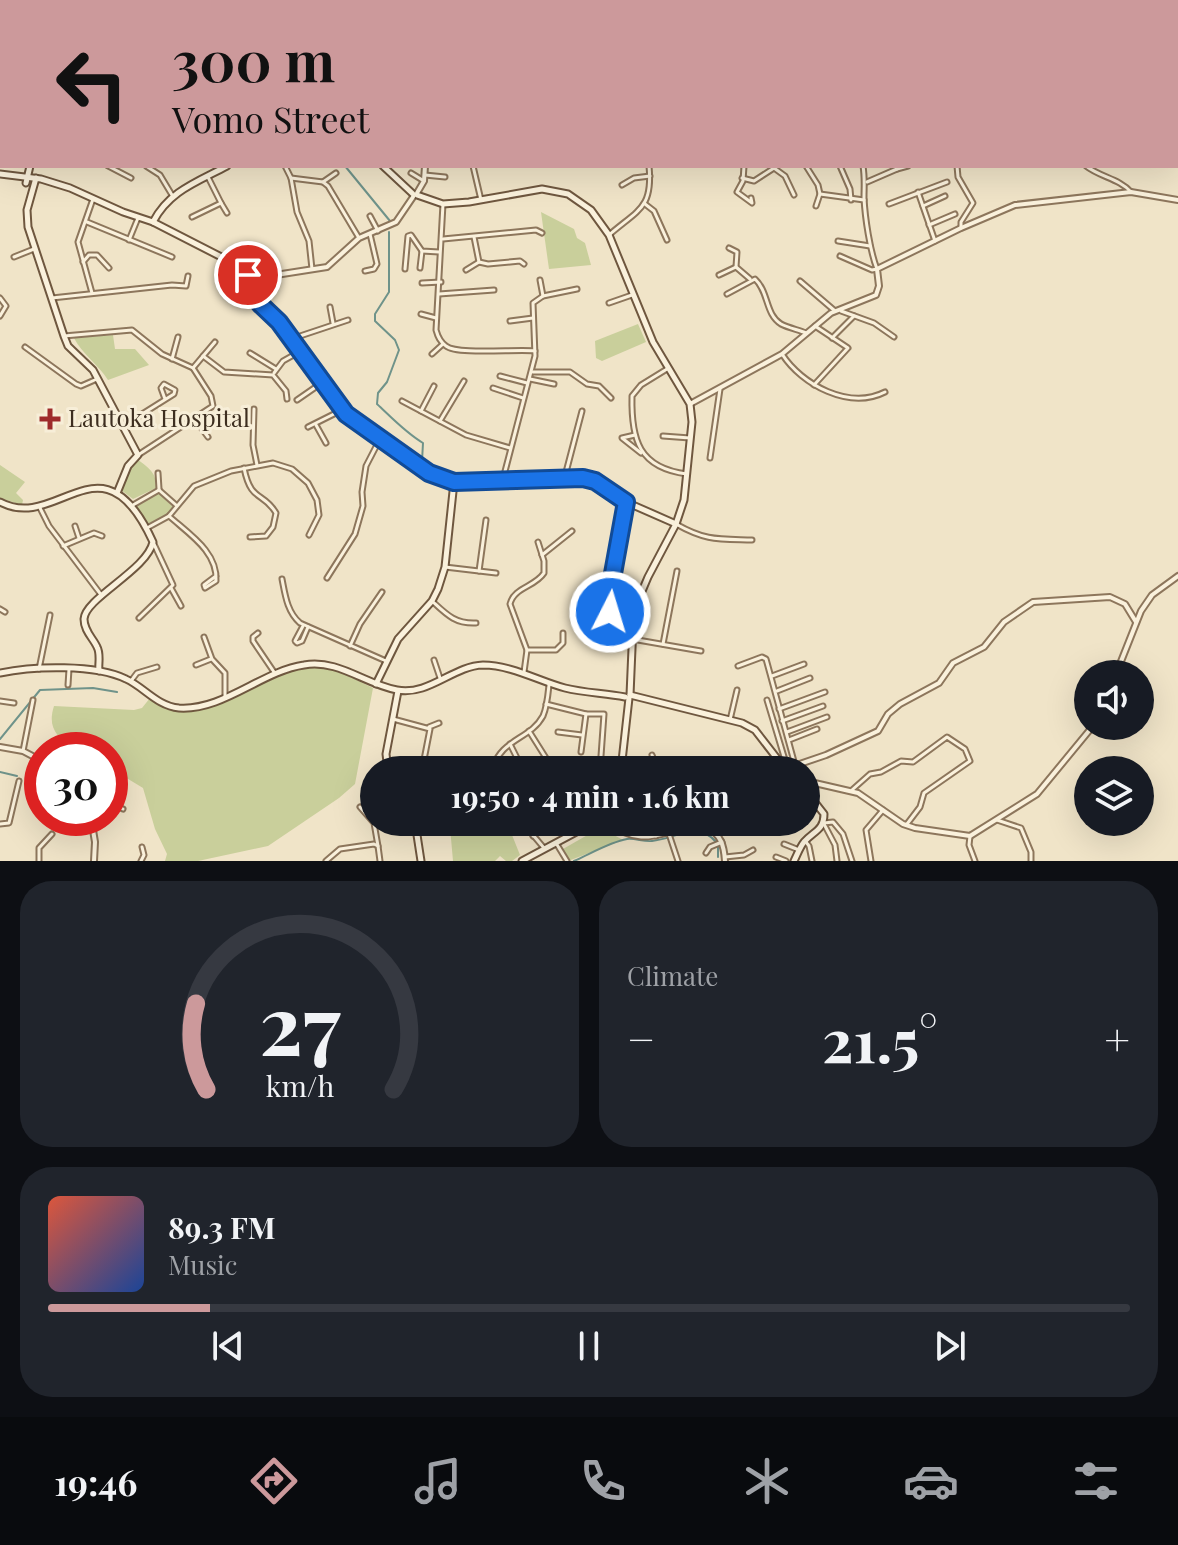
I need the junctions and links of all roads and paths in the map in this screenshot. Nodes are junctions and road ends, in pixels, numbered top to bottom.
1 (30, 168) edge
2 (112, 168) edge
3 (126, 168) edge
4 (149, 168) edge
5 (286, 168) edge
6 (385, 168) edge
7 (425, 168) edge
8 (473, 168) edge
9 (649, 168) edge
10 (744, 168) edge
11 (807, 168) edge
12 (841, 168) edge
13 (864, 168) edge
14 (897, 168) edge
15 (957, 168) edge
16 (1090, 168) edge
17 (213, 171) edge
18 (123, 173) junction
19 (336, 173) dead end
20 (411, 173) dead end
21 (4, 175) edge
22 (650, 176) junction
23 (445, 177) dead end
24 (131, 178) dead end
25 (291, 178) junction
26 (424, 178) junction
27 (742, 178) junction
28 (31, 180) junction
29 (323, 182) junction
30 (867, 182) junction
31 (947, 182) dead end
32 (622, 185) dead end
33 (918, 192) junction
34 (1131, 192) junction
35 (820, 194) junction
36 (415, 195) junction
37 (794, 195) dead end
38 (173, 196) junction
39 (945, 196) dead end
40 (751, 198) dead end
41 (93, 199) junction
42 (481, 200) junction
43 (851, 200) junction
44 (864, 200) junction
45 (1178, 200) edge
46 (221, 203) junction
47 (443, 204) junction
48 (645, 204) junction
49 (889, 204) dead end
50 (816, 206) dead end
51 (922, 207) junction
52 (227, 213) dead end
53 (955, 214) dead end
54 (370, 216) dead end
55 (192, 217) dead end
56 (139, 218) junction
57 (87, 222) junction
58 (153, 222) junction
59 (928, 225) junction
60 (961, 228) junction
61 (378, 231) junction
62 (542, 233) dead end
63 (370, 234) junction
64 (609, 235) junction
65 (474, 237) junction
66 (359, 238) junction
67 (442, 239) junction
68 (129, 240) junction
69 (667, 240) dead end
70 (838, 241) dead end
71 (935, 241) junction
72 (871, 246) junction
73 (729, 248) dead end
74 (34, 249) junction
75 (422, 251) junction
76 (441, 252) junction
77 (840, 256) dead end
78 (14, 257) dead end
79 (172, 257) dead end
80 (83, 262) junction
81 (479, 262) junction
82 (524, 264) dead end
83 (736, 267) junction
84 (109, 268) dead end
85 (420, 268) dead end
86 (405, 269) dead end
87 (877, 269) junction
88 (313, 270) junction
89 (466, 270) dead end
90 (365, 271) dead end
91 (719, 275) dead end
92 (188, 276) dead end
93 (250, 279) junction
94 (540, 280) dead end
95 (751, 280) junction
96 (800, 281) dead end
97 (441, 282) junction
98 (422, 283) dead end
99 (577, 289) dead end
100 (494, 290) dead end
101 (92, 293) junction
102 (439, 294) junction
103 (727, 294) dead end
104 (633, 295) junction
105 (543, 296) junction
106 (0, 298) edge
107 (52, 298) junction
108 (609, 303) dead end
109 (330, 307) dead end
110 (836, 310) junction
111 (421, 314) dead end
112 (0, 316) edge
113 (854, 316) junction
114 (533, 318) junction
115 (437, 319) junction
116 (348, 320) dead end
117 (510, 321) dead end
118 (333, 325) junction
119 (815, 326) junction
120 (807, 333) junction
121 (64, 336) junction
122 (178, 337) dead end
123 (894, 337) dead end
124 (832, 338) junction
125 (291, 339) junction
126 (215, 342) dead end
127 (443, 344) junction
128 (25, 347) dead end
129 (535, 351) junction
130 (299, 352) junction
131 (250, 353) dead end
132 (432, 354) dead end
133 (782, 354) junction
134 (203, 356) junction
135 (172, 359) junction
136 (193, 368) junction
137 (276, 369) junction
138 (667, 369) junction
139 (532, 372) junction
140 (272, 376) junction
141 (500, 376) dead end
142 (97, 379) junction
143 (464, 381) dead end
144 (323, 382) junction
145 (529, 382) junction
146 (554, 384) dead end
147 (814, 385) junction
148 (434, 386) dead end
149 (493, 388) dead end
150 (720, 389) junction
151 (885, 392) dead end
152 (525, 398) junction
153 (611, 398) dead end
154 (165, 399) dead end
155 (287, 399) dead end
156 (297, 400) dead end
157 (402, 401) dead end
158 (690, 404) junction
159 (254, 409) dead end
160 (342, 410) junction
161 (421, 411) junction
162 (582, 411) dead end
163 (194, 418) junction
164 (440, 421) junction
165 (316, 424) junction
166 (123, 426) junction
167 (308, 427) dead end
168 (636, 435) junction
169 (663, 436) dead end
170 (208, 437) dead end
171 (381, 437) junction
172 (690, 438) junction
173 (326, 443) dead end
174 (510, 448) junction
175 (641, 453) junction
176 (138, 455) junction
177 (710, 458) dead end
178 (257, 465) junction
179 (244, 468) junction
180 (158, 473) dead end
181 (687, 474) junction
182 (565, 476) junction
183 (503, 479) junction
184 (454, 482) junction
185 (159, 490) junction
186 (117, 493) junction
187 (0, 502) edge
188 (626, 502) junction
189 (39, 505) junction
190 (133, 505) junction
191 (176, 505) junction
192 (169, 516) junction
193 (486, 520) dead end
194 (676, 524) junction
195 (75, 526) dead end
196 (147, 528) junction
197 (572, 531) dead end
198 (309, 535) dead end
199 (102, 536) dead end
200 (250, 537) dead end
201 (80, 539) junction
202 (752, 540) dead end
203 (153, 542) junction
204 (538, 542) dead end
205 (63, 546) junction
206 (542, 555) junction
207 (445, 567) junction
208 (479, 571) junction
209 (677, 571) dead end
210 (496, 573) dead end
211 (216, 576) dead end
212 (1178, 576) edge
213 (327, 578) dead end
214 (282, 579) dead end
215 (171, 588) junction
216 (382, 592) dead end
217 (102, 596) junction
218 (432, 601) junction
219 (181, 606) dead end
220 (0, 609) edge
221 (5, 612) dead end
222 (50, 615) dead end
223 (139, 618) dead end
224 (1136, 622) junction
225 (476, 623) dead end
226 (633, 625) junction
227 (258, 633) dead end
228 (563, 633) dead end
229 (204, 637) dead end
230 (632, 639) junction
231 (663, 644) junction
232 (350, 646) junction
233 (527, 650) junction
234 (701, 651) dead end
235 (212, 659) junction
236 (434, 660) dead end
237 (1121, 660) edge
238 (386, 661) junction
239 (804, 664) dead end
240 (196, 665) dead end
241 (738, 666) dead end
242 (157, 667) dead end
243 (39, 669) junction
244 (69, 669) junction
245 (99, 672) junction
246 (0, 673) edge
247 (524, 674) junction
248 (275, 675) junction
249 (772, 676) junction
250 (810, 678) dead end
251 (131, 681) junction
252 (441, 682) junction
253 (376, 684) junction
254 (549, 684) junction
255 (68, 685) dead end
256 (737, 690) dead end
257 (398, 691) junction
258 (777, 691) junction
259 (825, 692) dead end
260 (225, 696) junction
261 (627, 696) junction
262 (33, 700) dead end
263 (767, 700) dead end
264 (0, 701) edge
265 (14, 703) dead end
266 (546, 704) junction
267 (823, 706) dead end
268 (779, 709) junction
269 (586, 714) junction
270 (827, 717) dead end
271 (393, 719) junction
272 (730, 720) junction
273 (782, 721) junction
274 (439, 723) dead end
275 (429, 727) junction
276 (817, 729) dead end
277 (528, 730) junction
278 (558, 732) dead end
279 (787, 732) junction
280 (584, 735) junction
281 (789, 740) junction
282 (1081, 740) edge
283 (509, 743) junction
284 (0, 747) edge
285 (23, 751) joint
286 (581, 752) dead end
287 (386, 756) edge
288 (424, 756) edge
289 (497, 756) edge
290 (517, 756) edge
291 (545, 756) edge
292 (601, 756) edge
293 (622, 756) edge
294 (774, 756) edge
295 (784, 756) edge
296 (793, 756) edge
297 (820, 757) edge
298 (19, 781) dead end
299 (820, 784) edge
300 (852, 790) junction
301 (820, 809) edge
302 (883, 810) junction
303 (997, 820) junction
304 (824, 823) junction
305 (0, 824) edge
306 (906, 825) junction
307 (50, 836) edge
308 (94, 836) edge
309 (376, 836) edge
310 (417, 836) edge
311 (533, 836) edge
312 (569, 836) edge
313 (656, 836) edge
314 (718, 836) edge
315 (970, 836) junction
316 (670, 837) joint
317 (805, 841) junction
318 (723, 842) junction
319 (556, 843) junction
320 (784, 844) dead end
321 (378, 846) junction
322 (142, 847) dead end
323 (544, 848) junction
324 (753, 850) dead end
325 (799, 850) junction
326 (706, 853) dead end
327 (776, 857) dead end
328 (725, 859) edge
329 (39, 861) edge
330 (94, 861) edge
331 (141, 861) edge
332 (326, 861) edge
333 (380, 861) edge
334 (421, 861) edge
335 (522, 861) edge
336 (567, 861) edge
337 (678, 861) edge
338 (786, 861) edge
339 (794, 861) edge
340 (812, 861) edge
341 (839, 861) edge
342 (852, 861) edge
343 (871, 861) edge
344 (975, 861) edge
345 (1031, 861) edge

1 - 28 main road
2 - 18 street
3 - 18 street
4 - 38 street
5 - 25 street
6 - 36 main road
7 - 26 street
8 - 42 street
9 - 22 street
10 - 27 street
11 - 35 street
12 - 43 street
13 - 30 street
14 - 30 street
15 - 60 street
16 - 34 street
17 - 38 main road
17 - 46 street
18 - 24 street
19 - 29 street
20 - 26 street
21 - 28 main road
22 - 32 street
22 - 48 street
23 - 26 street
25 - 29 street
25 - 88 street
26 - 36 street
27 - 37 street
27 - 40 street
28 - 41 main road
28 - 74 main road
29 - 66 street
30 - 44 street
31 - 33 street
33 - 49 street
33 - 51 street
34 - 45 street
34 - 60 street
35 - 43 street
35 - 50 street
36 - 47 main road
36 - 61 street
38 - 58 main road
39 - 51 street
41 - 56 main road
41 - 57 street
42 - 47 main road
42 - 64 main road
43 - 44 street
44 - 72 street
46 - 52 street
46 - 55 street
47 - 67 street
48 - 64 street
48 - 69 street
51 - 59 street
53 - 59 street
54 - 61 street
56 - 58 main road
56 - 68 street
57 - 68 street
57 - 80 street
58 - 93 main road
59 - 71 street
60 - 71 street
61 - 63 street
62 - 65 street
63 - 66 street
63 - 90 street
64 - 104 main road
65 - 67 street
65 - 81 street
66 - 88 street
67 - 76 street
68 - 79 street
70 - 72 street
71 - 87 street
72 - 87 street
73 - 83 street
74 - 78 street
74 - 107 main road
75 - 76 street
75 - 85 street
75 - 86 street
76 - 97 street
77 - 87 street
80 - 84 street
80 - 101 street
81 - 82 street
81 - 89 street
83 - 91 street
83 - 95 street
87 - 110 street
88 - 93 street
92 - 101 street
93 - 125 main road
94 - 105 street
95 - 103 street
95 - 120 street
96 - 110 street
97 - 98 street
97 - 102 street
99 - 105 street
100 - 102 street
101 - 107 street
102 - 115 street
104 - 108 street
104 - 138 main road
105 - 114 street
106 - 112 street
107 - 121 main road
109 - 118 street
110 - 113 street
110 - 119 street
111 - 115 street
113 - 123 street
113 - 124 street
114 - 117 street
114 - 129 street
115 - 127 street
116 - 118 street
118 - 125 street
119 - 120 street
119 - 124 street
120 - 133 street
121 - 135 street
121 - 142 main road
122 - 135 street
124 - 147 street
125 - 130 main road
126 - 134 street
127 - 129 street
127 - 132 street
128 - 142 street
129 - 139 street
130 - 137 street
130 - 144 main road
131 - 137 street
133 - 147 street
133 - 150 street
134 - 136 street
134 - 140 street
135 - 136 street
136 - 163 street
137 - 140 street
138 - 158 main road
138 - 168 street
139 - 145 street
139 - 153 street
140 - 155 street
141 - 145 street
142 - 166 main road
143 - 164 street
144 - 156 street
144 - 160 main road
145 - 146 street
145 - 152 street
147 - 151 street
148 - 161 street
149 - 152 street
150 - 158 street
150 - 177 street
152 - 174 street
154 - 166 street
157 - 161 street
158 - 172 main road
159 - 178 street
160 - 165 street
160 - 171 main road
161 - 164 street
162 - 182 street
163 - 170 street
163 - 176 street
164 - 174 street
165 - 167 street
165 - 173 street
166 - 176 main road
168 - 175 street
168 - 175 street
169 - 172 street
171 - 184 main road
171 - 213 street
172 - 181 main road
174 - 183 street
175 - 181 street
176 - 186 main road
178 - 179 street
178 - 198 street
179 - 191 street
179 - 200 street
180 - 185 street
181 - 194 main road
182 - 183 main road
182 - 188 main road
183 - 184 main road
184 - 207 main road
185 - 190 street
185 - 191 street
186 - 189 main road
186 - 190 main road
187 - 189 main road
188 - 194 main road
188 - 226 street
189 - 205 street
190 - 196 main road
191 - 192 street
192 - 196 street
192 - 211 street
193 - 208 street
194 - 202 street
194 - 226 main road
195 - 201 street
196 - 203 main road
197 - 206 street
199 - 201 street
201 - 205 street
203 - 215 street
203 - 217 main road
204 - 206 street
205 - 217 street
206 - 233 street
207 - 208 street
207 - 218 main road
208 - 210 street
209 - 231 street
212 - 224 street
214 - 232 street
215 - 219 street
215 - 223 street
216 - 232 street
217 - 245 main road
218 - 225 street
218 - 238 main road
220 - 221 street
222 - 243 street
224 - 237 street
224 - 297 street
226 - 230 main road
227 - 248 street
228 - 233 street
229 - 235 street
230 - 231 street
230 - 261 main road
231 - 234 street
232 - 238 street
233 - 247 street
235 - 240 street
235 - 260 street
236 - 252 street
238 - 253 main road
239 - 249 street
241 - 249 street
242 - 251 street
243 - 244 main road
243 - 246 main road
244 - 245 main road
244 - 255 street
245 - 251 main road
247 - 252 main road
247 - 254 main road
248 - 253 main road
248 - 260 main road
249 - 258 street
250 - 258 street
251 - 260 main road
252 - 257 main road
253 - 257 main road
254 - 261 main road
254 - 266 street
256 - 272 street
257 - 271 main road
258 - 268 street
259 - 268 street
261 - 272 main road
261 - 293 main road
262 - 285 street
263 - 295 street
264 - 265 street
266 - 269 street
266 - 277 street
267 - 273 street
268 - 273 street
269 - 280 street
269 - 292 street
270 - 279 street
271 - 275 street
271 - 287 main road
272 - 294 main road
273 - 279 street
274 - 275 street
275 - 288 street
276 - 281 street
277 - 283 street
277 - 291 street
278 - 280 street
279 - 281 street
280 - 286 street
281 - 296 street
282 - 303 street
283 - 289 street
283 - 290 street
284 - 285 street
298 - 305 street
299 - 300 street
300 - 302 street
300 - 306 street
301 - 304 main road
302 - 306 street
302 - 343 street
303 - 315 street
303 - 345 street
304 - 317 main road
304 - 341 street
304 - 342 street
306 - 315 street
307 - 329 street
308 - 330 street
309 - 321 street
310 - 334 main road
311 - 323 street
312 - 319 main road
313 - 316 street
314 - 318 street
315 - 344 street
316 - 337 street
317 - 325 main road
317 - 340 street
318 - 326 street
318 - 328 street
319 - 323 main road
319 - 336 street
320 - 325 street
321 - 332 street
321 - 333 street
322 - 331 street
323 - 335 main road
324 - 328 street
325 - 339 main road
327 - 338 street

